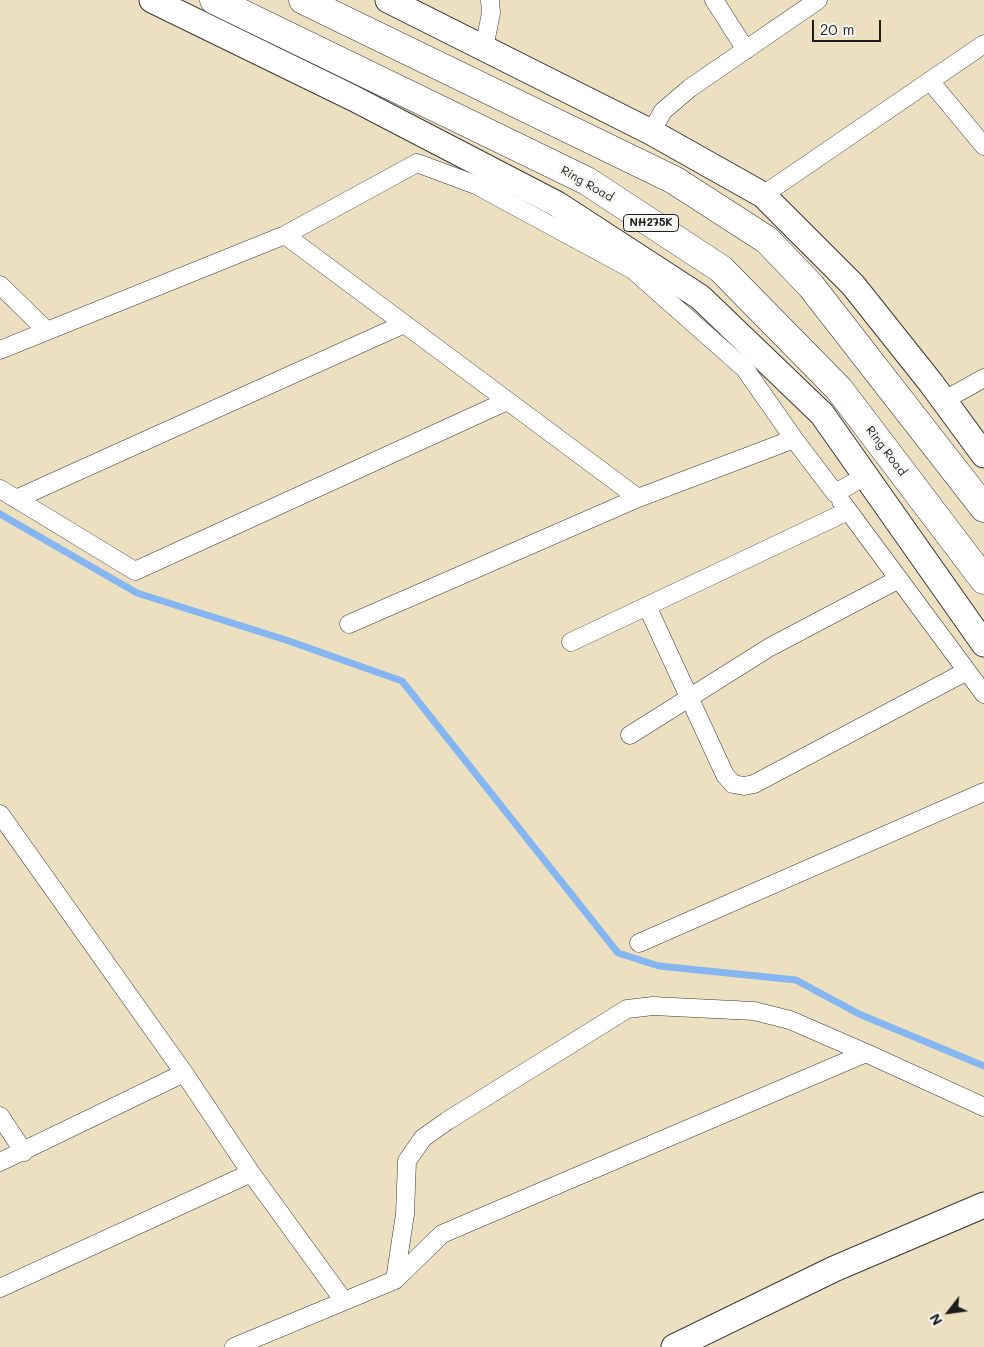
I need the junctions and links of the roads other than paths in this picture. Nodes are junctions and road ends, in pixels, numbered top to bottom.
1 (152, 0) edge
2 (214, 0) edge
3 (303, 0) edge
4 (388, 0) edge
5 (490, 0) edge
6 (714, 0) edge
7 (818, 0) edge
8 (984, 44) edge
9 (484, 48) junction
10 (746, 50) junction
11 (930, 81) junction
12 (651, 132) junction
13 (984, 146) edge
14 (763, 195) junction
15 (285, 235) junction
16 (0, 286) edge
17 (404, 324) junction
18 (47, 331) junction
19 (0, 350) edge
20 (984, 378) edge
21 (507, 401) junction
22 (942, 401) junction
23 (794, 440) junction
24 (984, 455) edge
25 (866, 476) junction
26 (0, 489) edge
27 (835, 493) junction
28 (638, 498) junction
29 (16, 499) junction
30 (984, 508) edge
31 (848, 510) junction
32 (899, 579) junction
33 (984, 580) edge
34 (647, 606) junction
35 (349, 624) dead end
36 (572, 642) dead end
37 (984, 644) edge
38 (967, 671) junction
39 (984, 694) edge
40 (690, 696) junction
41 (630, 735) dead end
42 (984, 792) edge
43 (0, 814) edge
44 (639, 943) dead end
45 (866, 1053) junction
46 (184, 1073) junction
47 (984, 1107) edge
48 (0, 1116) edge
49 (24, 1152) junction
50 (0, 1162) edge
51 (251, 1174) junction
52 (984, 1205) edge
53 (395, 1280) junction
54 (0, 1288) edge
55 (344, 1301) junction
56 (234, 1347) edge
57 (674, 1347) edge

1 - 25 street
2 - 33 highway, Ring Road / NH275K
3 - 30 highway
4 - 9 street
5 - 9 street
6 - 10 street
7 - 10 street
8 - 11 street
9 - 12 street
10 - 12 street
11 - 13 street
11 - 14 street
12 - 14 street
14 - 22 street
15 - 17 street
15 - 18 street
15 - 23 street
16 - 18 street
17 - 21 street
17 - 29 street
18 - 19 street
20 - 22 street
21 - 28 street
21 - 29 street
22 - 24 street
23 - 27 street
23 - 28 street
25 - 27 street
25 - 37 street
26 - 29 street
27 - 31 street
28 - 35 street
31 - 32 street
31 - 34 street
32 - 38 street
32 - 40 street
34 - 36 street
34 - 40 street
38 - 39 street
38 - 40 street
40 - 41 street
42 - 44 street
43 - 46 street
45 - 47 street
45 - 53 street
45 - 53 street
46 - 49 street
46 - 51 street
48 - 49 street
49 - 50 street
51 - 54 street
51 - 55 street
52 - 57 street
53 - 55 street
55 - 56 street

